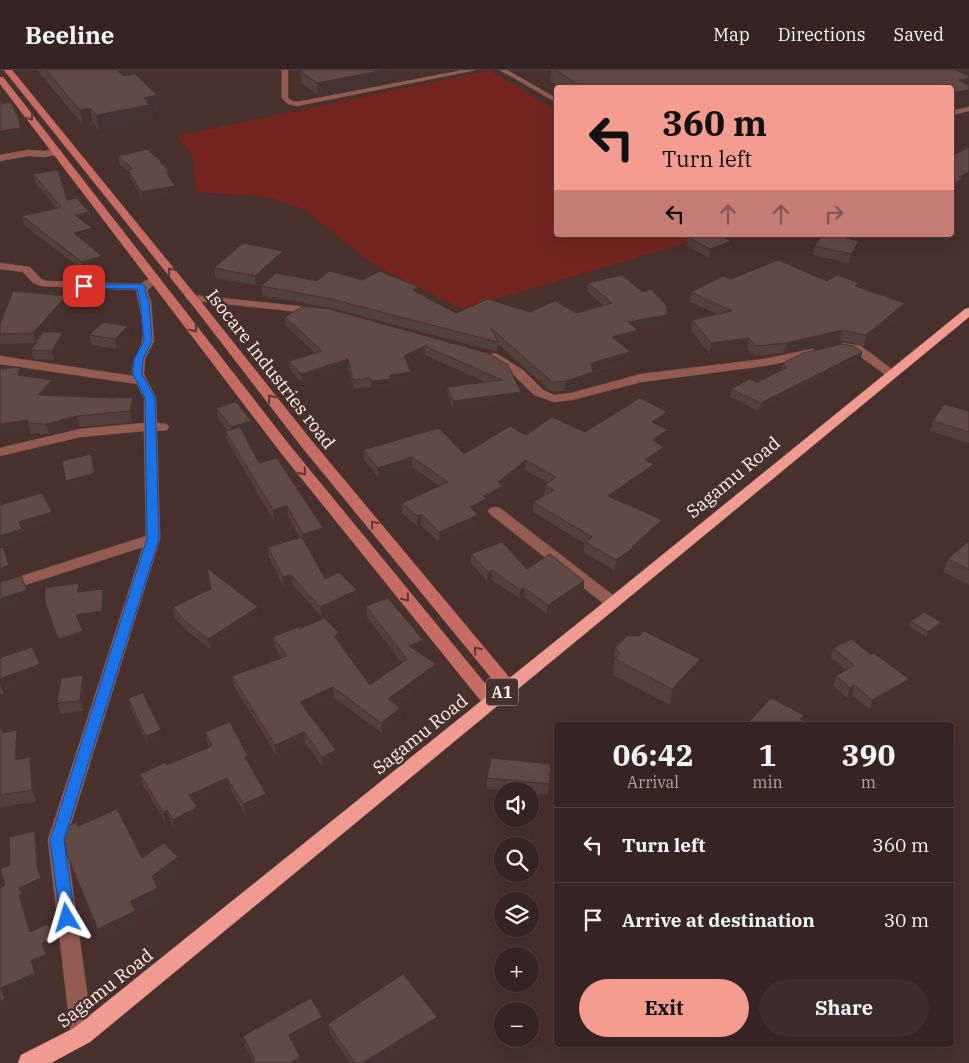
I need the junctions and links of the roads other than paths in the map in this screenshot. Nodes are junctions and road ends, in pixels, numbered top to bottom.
1 (8, 70) edge
2 (284, 70) edge
3 (473, 70) edge
4 (503, 70) edge
5 (0, 79) edge
6 (554, 99) edge
7 (969, 109) edge
8 (954, 112) edge
9 (56, 152) junction
10 (0, 158) edge
11 (84, 163) junction
12 (68, 166) junction
13 (0, 266) edge
14 (148, 283) junction
15 (192, 298) junction
16 (969, 311) edge
17 (330, 313) edge
18 (484, 354) edge
19 (0, 360) edge
20 (891, 373) junction
21 (141, 381) junction
22 (156, 427) junction
23 (306, 443) junction
24 (286, 450) junction
25 (0, 452) edge
26 (495, 511) dead end
27 (153, 539) junction
28 (0, 588) edge
29 (613, 603) junction
30 (508, 687) junction
31 (491, 702) junction
32 (82, 1035) junction
33 (29, 1063) edge

1 - 11 street, Isocare Industries road
2 - 3 lane
4 - 6 lane
5 -> 9 street, Isocare Industries road
7 - 8 lane
9 - 10 street
9 - 12 street, Isocare Industries road
11 - 12 street
15 -> 11 street, Isocare Industries road
12 - 14 street, Isocare Industries road
13 - 14 street
14 - 21 street
14 -> 24 street, Isocare Industries road
15 - 17 street
23 -> 15 street, Isocare Industries road
16 - 20 highway, Sagamu Road / A1
18 - 20 street
19 - 21 street
20 - 29 highway, Sagamu Road / A1
21 - 22 street
22 - 25 street
22 - 27 street
23 - 24 street
30 -> 23 street, Isocare Industries road
24 -> 31 street, Isocare Industries road
26 - 29 street
27 - 28 street
27 - 32 street
29 - 30 highway, Sagamu Road / A1
30 - 31 highway, Sagamu Road / A1
31 - 32 highway, Sagamu Road / A1
32 - 33 highway, Sagamu Road / A1

